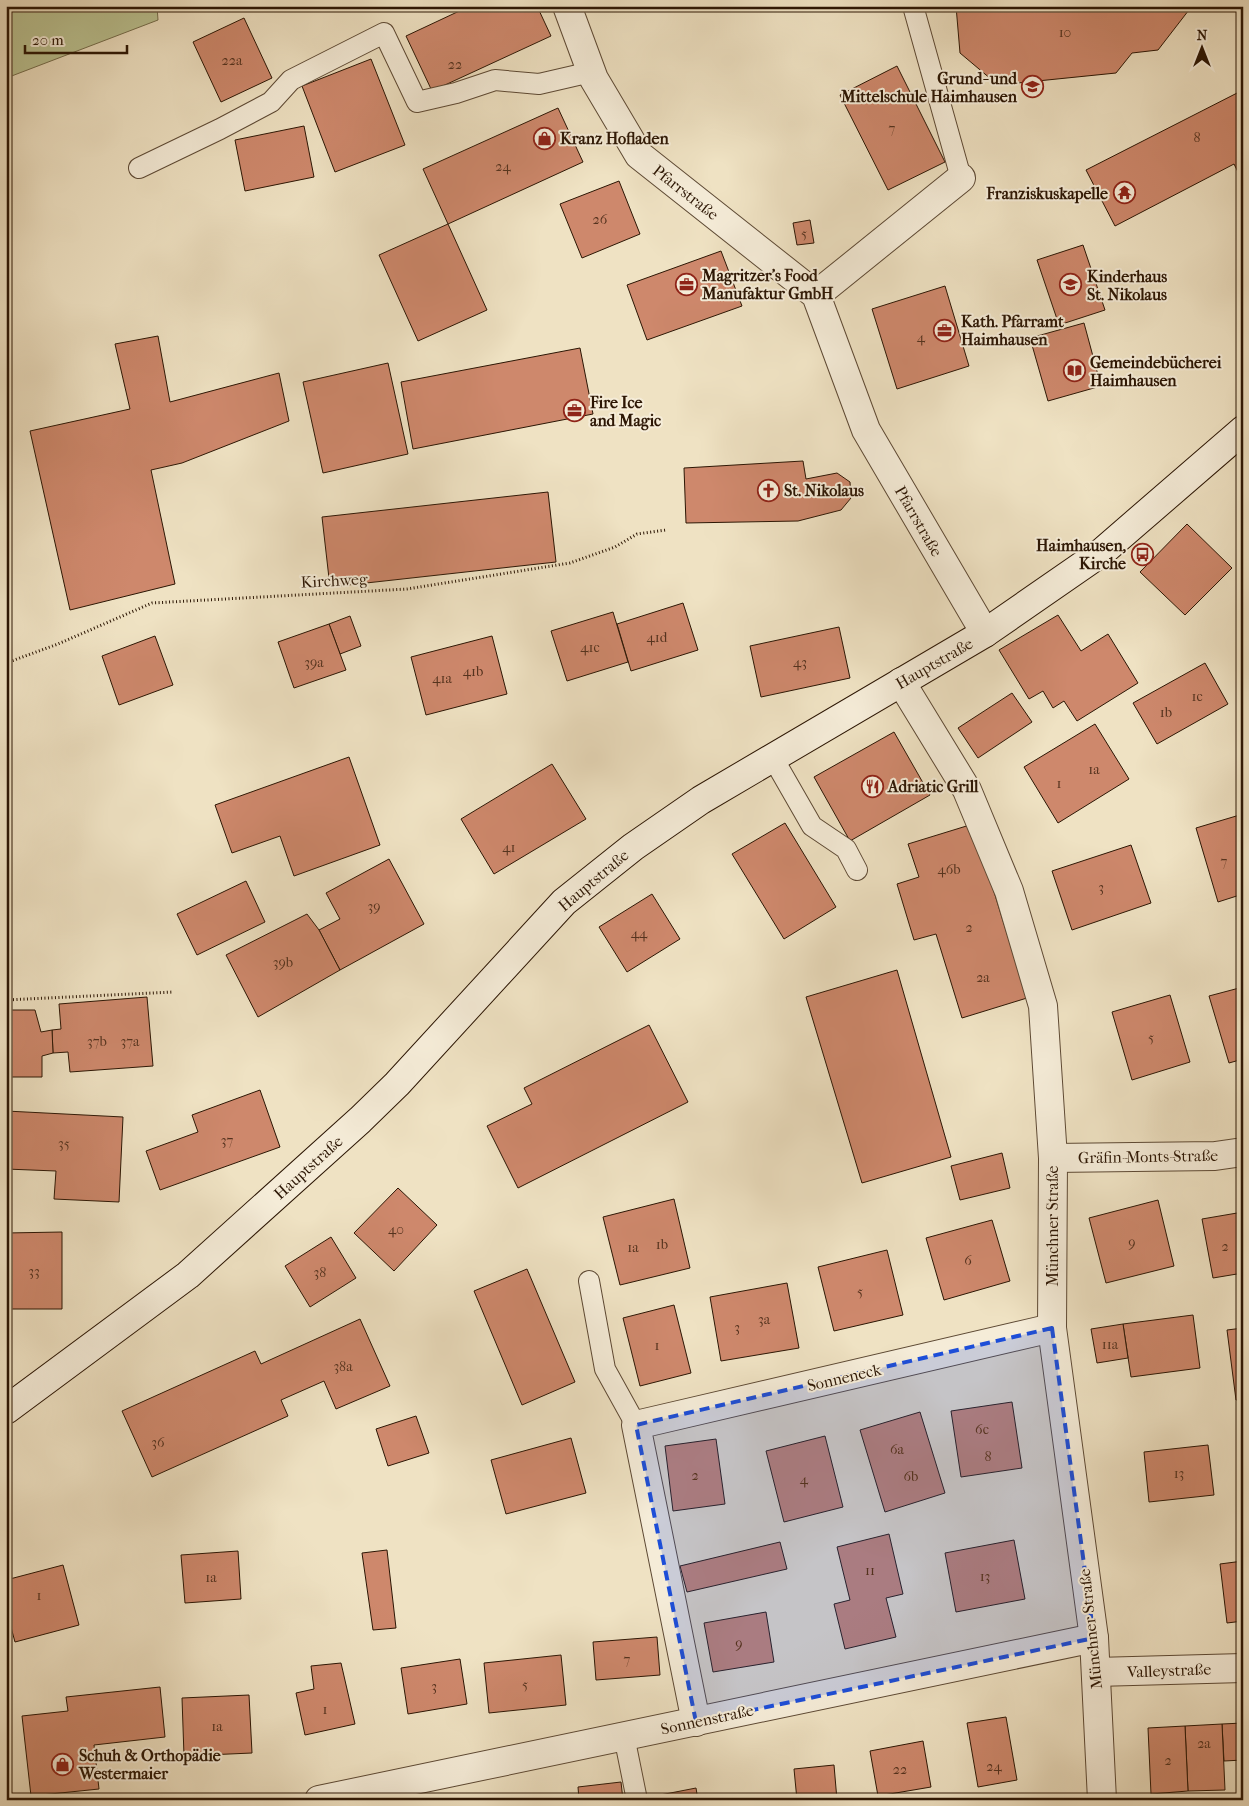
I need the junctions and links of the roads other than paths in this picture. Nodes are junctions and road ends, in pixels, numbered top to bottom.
1 (567, 6) edge
2 (913, 6) edge
3 (591, 72) junction
4 (139, 168) dead end
5 (961, 178) joint
6 (816, 295) junction
7 (1243, 430) edge
8 (985, 633) junction
9 (901, 682) junction
10 (773, 758) junction
11 (857, 870) dead end
12 (1243, 1152) edge
13 (1053, 1158) junction
14 (589, 1281) dead end
15 (1052, 1328) junction
16 (6, 1410) edge
17 (636, 1425) junction
18 (1094, 1638) junction
19 (1243, 1668) edge
20 (1096, 1672) junction
21 (696, 1722) junction
22 (624, 1736) junction
23 (319, 1800) edge
24 (638, 1800) edge
25 (1102, 1800) edge

1 - 3 street, Pfarrstraße
2 - 5 lane
3 - 4 lane
3 - 6 street, Pfarrstraße
5 - 6 street
6 - 8 street, Pfarrstraße
7 - 8 street, Hauptstraße
8 - 9 street, Hauptstraße
9 - 10 street, Hauptstraße
9 - 13 street, Münchner Straße
10 - 11 lane
10 - 16 street, Hauptstraße
12 - 13 street, Gräfin-Monts-Straße
13 - 15 street, Münchner Straße
14 - 17 lane
15 - 17 street, Sonneneck
15 - 18 street, Münchner Straße
17 - 21 street
18 - 20 street, Münchner Straße
18 - 21 street, Sonnenstraße
19 - 20 street, Valleystraße
20 - 25 street, Münchner Straße
21 - 22 street, Sonnenstraße
22 - 23 street, Sonnenstraße
22 - 24 lane

